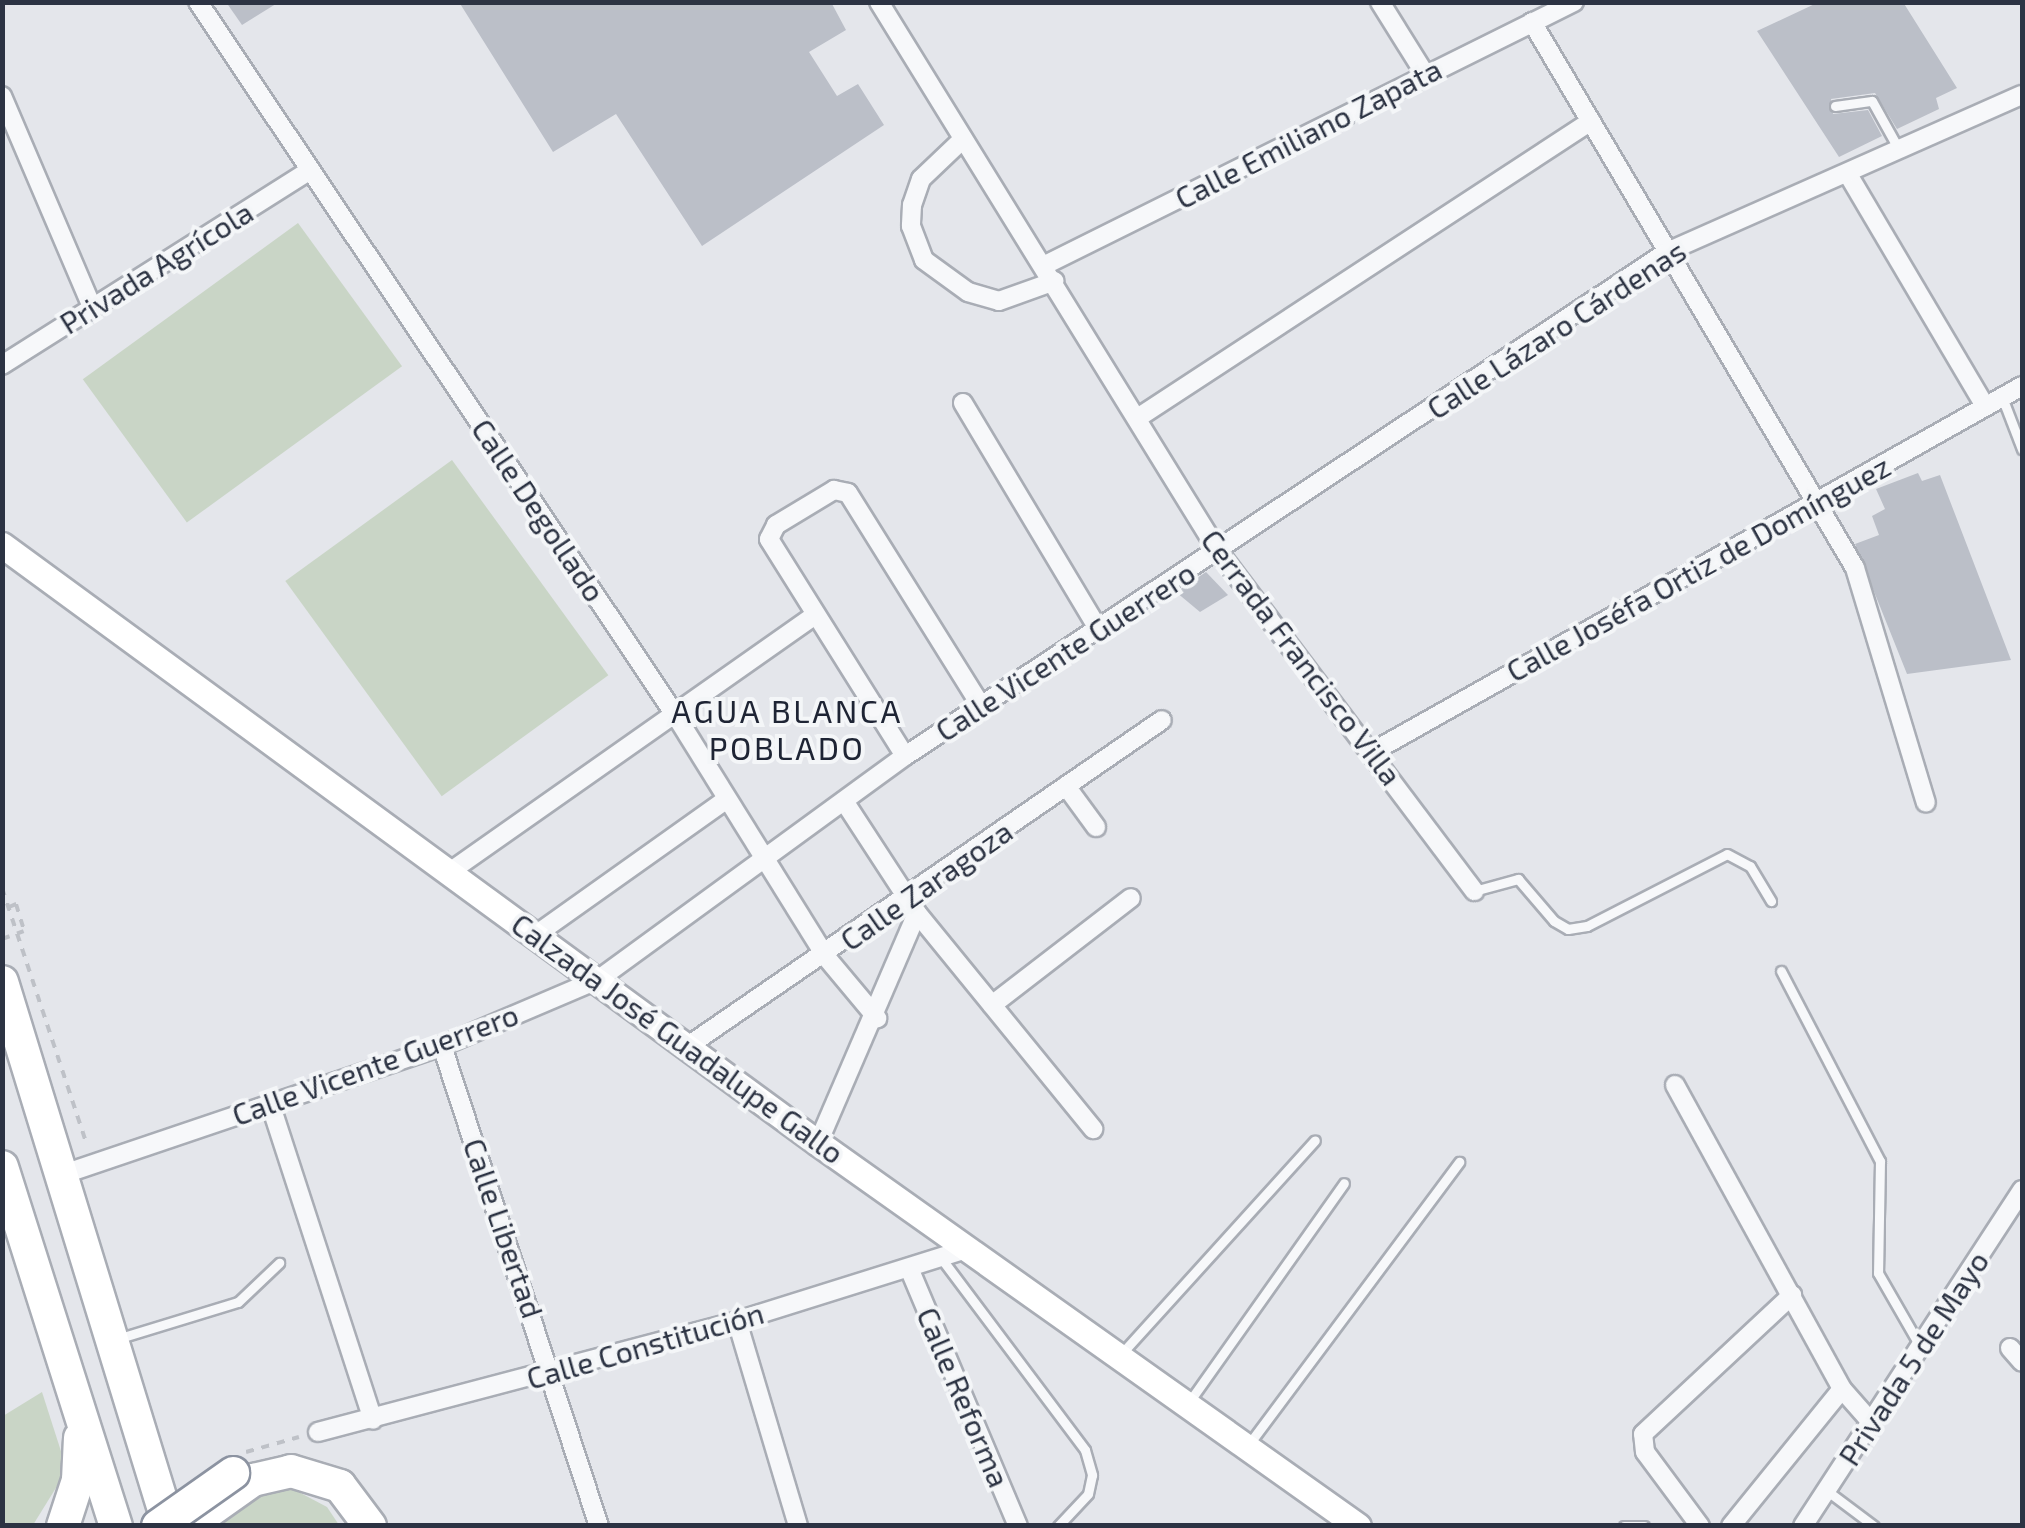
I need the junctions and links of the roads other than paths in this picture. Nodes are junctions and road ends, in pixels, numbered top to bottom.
1 (198, 2) edge
2 (879, 2) edge
3 (1380, 2) edge
4 (1574, 2) edge
5 (1532, 22) junction
6 (1425, 74) junction
7 (2, 96) edge
8 (2022, 96) edge
9 (1835, 106) dead end
10 (1591, 121) junction
11 (964, 139) junction
12 (1900, 152) junction
13 (311, 170) junction
14 (1849, 176) junction
15 (1667, 252) junction
16 (1049, 274) junction
17 (91, 306) junction
18 (2, 366) edge
19 (2022, 386) edge
20 (1994, 401) junction
21 (963, 403) dead end
22 (1139, 416) junction
23 (2022, 449) edge
24 (1817, 499) junction
25 (2, 545) edge
26 (1218, 550) junction
27 (814, 616) junction
28 (1097, 628) junction
29 (981, 706) junction
30 (676, 716) junction
31 (1162, 720) dead end
32 (1374, 751) junction
33 (905, 756) junction
34 (1066, 786) junction
35 (724, 801) junction
36 (844, 802) junction
37 (1926, 803) dead end
38 (1096, 827) dead end
39 (765, 863) junction
40 (451, 872) junction
41 (1474, 891) joint
42 (1131, 898) dead end
43 (1772, 901) dead end
44 (912, 906) junction
45 (537, 934) junction
46 (826, 957) junction
47 (1780, 971) dead end
48 (598, 979) junction
49 (2, 982) edge
50 (992, 1005) junction
51 (876, 1018) junction
52 (442, 1046) junction
53 (688, 1046) junction
54 (1675, 1085) dead end
55 (270, 1103) junction
56 (1094, 1129) dead end
57 (1315, 1140) dead end
58 (818, 1143) junction
59 (1459, 1162) dead end
60 (2, 1167) edge
61 (61, 1175) junction
62 (1344, 1182) dead end
63 (2022, 1190) edge
64 (970, 1248) junction
65 (941, 1258) junction
66 (279, 1263) dead end
67 (909, 1268) junction
68 (1792, 1295) junction
69 (737, 1320) junction
70 (112, 1341) junction
71 (1920, 1346) junction
72 (1121, 1354) junction
73 (552, 1371) junction
74 (1842, 1389) junction
75 (1189, 1402) junction
76 (80, 1405) junction
77 (373, 1420) junction
78 (1871, 1422) junction
79 (318, 1432) dead end
80 (1249, 1444) junction
81 (238, 1480) junction
82 (1826, 1490) junction
83 (63, 1526) edge
84 (116, 1526) edge
85 (158, 1526) edge
86 (170, 1526) edge
87 (188, 1526) edge
88 (370, 1526) edge
89 (392, 1526) edge
90 (599, 1526) edge
91 (798, 1526) edge
92 (1018, 1526) edge
93 (1058, 1526) edge
94 (1358, 1526) edge
95 (1624, 1526) edge
96 (1644, 1526) edge
97 (1700, 1526) edge
98 (1731, 1526) edge
99 (1803, 1526) edge
100 (1874, 1526) edge

1 - 13 street, Calle Degollado
2 - 11 street, Cerrada Francisco Villa
3 - 6 street
4 - 5 street, Calle Emiliano Zapata
5 - 6 street, Calle Emiliano Zapata
5 - 10 street
6 - 16 street, Calle Emiliano Zapata
7 - 17 street
8 - 12 street, Calle Lázaro Cárdenas
9 - 12 lane
10 - 15 street
10 - 22 street
11 - 16 street, Cerrada Francisco Villa
11 - 16 street, Calle Emiliano Zapata
12 - 14 street, Calle Lázaro Cárdenas
13 - 17 street, Privada Agrícola
13 - 30 street, Calle Degollado
14 - 15 street, Calle Lázaro Cárdenas
14 - 20 street
15 - 24 street
15 - 26 street, Calle Lázaro Cárdenas
16 - 22 street, Cerrada Francisco Villa
17 - 18 street, Privada Agrícola
19 - 20 street, Calle Joséfa Ortiz de Domínguez
20 - 23 lane
20 - 24 street, Calle Joséfa Ortiz de Domínguez
21 - 28 street
22 - 26 street, Cerrada Francisco Villa
24 - 32 street, Calle Joséfa Ortiz de Domínguez
24 - 37 street
25 - 40 street, Calzada José Guadalupe Gallo
26 - 28 street, Calle Vicente Guerrero
26 - 32 street, Cerrada Francisco Villa
27 - 29 street
27 - 30 street
27 - 33 street
28 - 29 street, Calle Vicente Guerrero
29 - 33 street, Calle Vicente Guerrero
30 - 35 street, Calle Degollado
30 - 40 street
31 - 34 street, Calle Zaragoza
32 - 41 street, Cerrada Francisco Villa
33 - 36 street, Calle Vicente Guerrero
34 - 38 street
34 - 44 street, Calle Zaragoza
35 - 39 street, Calle Degollado
35 - 45 street
36 - 39 street, Calle Vicente Guerrero
36 - 44 street
39 - 46 street, Calle Degollado
39 - 48 street, Calle Vicente Guerrero
40 - 45 street, Calzada José Guadalupe Gallo
41 - 43 lane
42 - 50 street
44 - 46 street, Calle Zaragoza
44 - 50 street
44 - 51 street
45 - 48 street, Calzada José Guadalupe Gallo
46 - 51 street, Calle Degollado
46 - 53 street, Calle Zaragoza
47 - 71 lane
48 - 52 street, Calle Vicente Guerrero
48 - 53 street, Calzada José Guadalupe Gallo
49 - 61 highway
50 - 56 street
51 - 58 street
52 - 55 street, Calle Vicente Guerrero
52 - 73 street, Calle Libertad
53 - 58 street, Calzada José Guadalupe Gallo
54 - 68 street
55 - 61 street, Calle Vicente Guerrero
55 - 77 street
57 - 72 lane
58 - 64 street, Calzada José Guadalupe Gallo
59 - 80 lane
60 - 76 highway
61 - 70 highway
62 - 75 lane
63 - 71 street, Privada 5 de Mayo
64 - 65 street, Calle Constitución
64 - 72 street, Calzada José Guadalupe Gallo
65 - 67 street, Calle Constitución
65 - 93 lane
66 - 70 lane
67 - 69 street, Calle Constitución
67 - 92 street, Calle Reforma
68 - 74 street
68 - 97 street
69 - 73 street, Calle Constitución
69 - 91 street
70 - 86 highway
71 - 78 street, Privada 5 de Mayo
72 - 75 street, Calzada José Guadalupe Gallo
73 - 77 street, Calle Constitución
73 - 90 street, Calle Libertad
74 - 78 street
74 - 98 street
75 - 80 street, Calzada José Guadalupe Gallo
76 - 83 highway
76 - 84 highway
77 - 79 street, Calle Constitución
78 - 82 street, Privada 5 de Mayo
80 - 94 street, Calzada José Guadalupe Gallo
81 - 85 highway, bridge
81 - 87 highway
81 - 88 highway
81 - 89 highway
82 - 99 street, Privada 5 de Mayo
82 - 100 lane
95 - 96 lane

